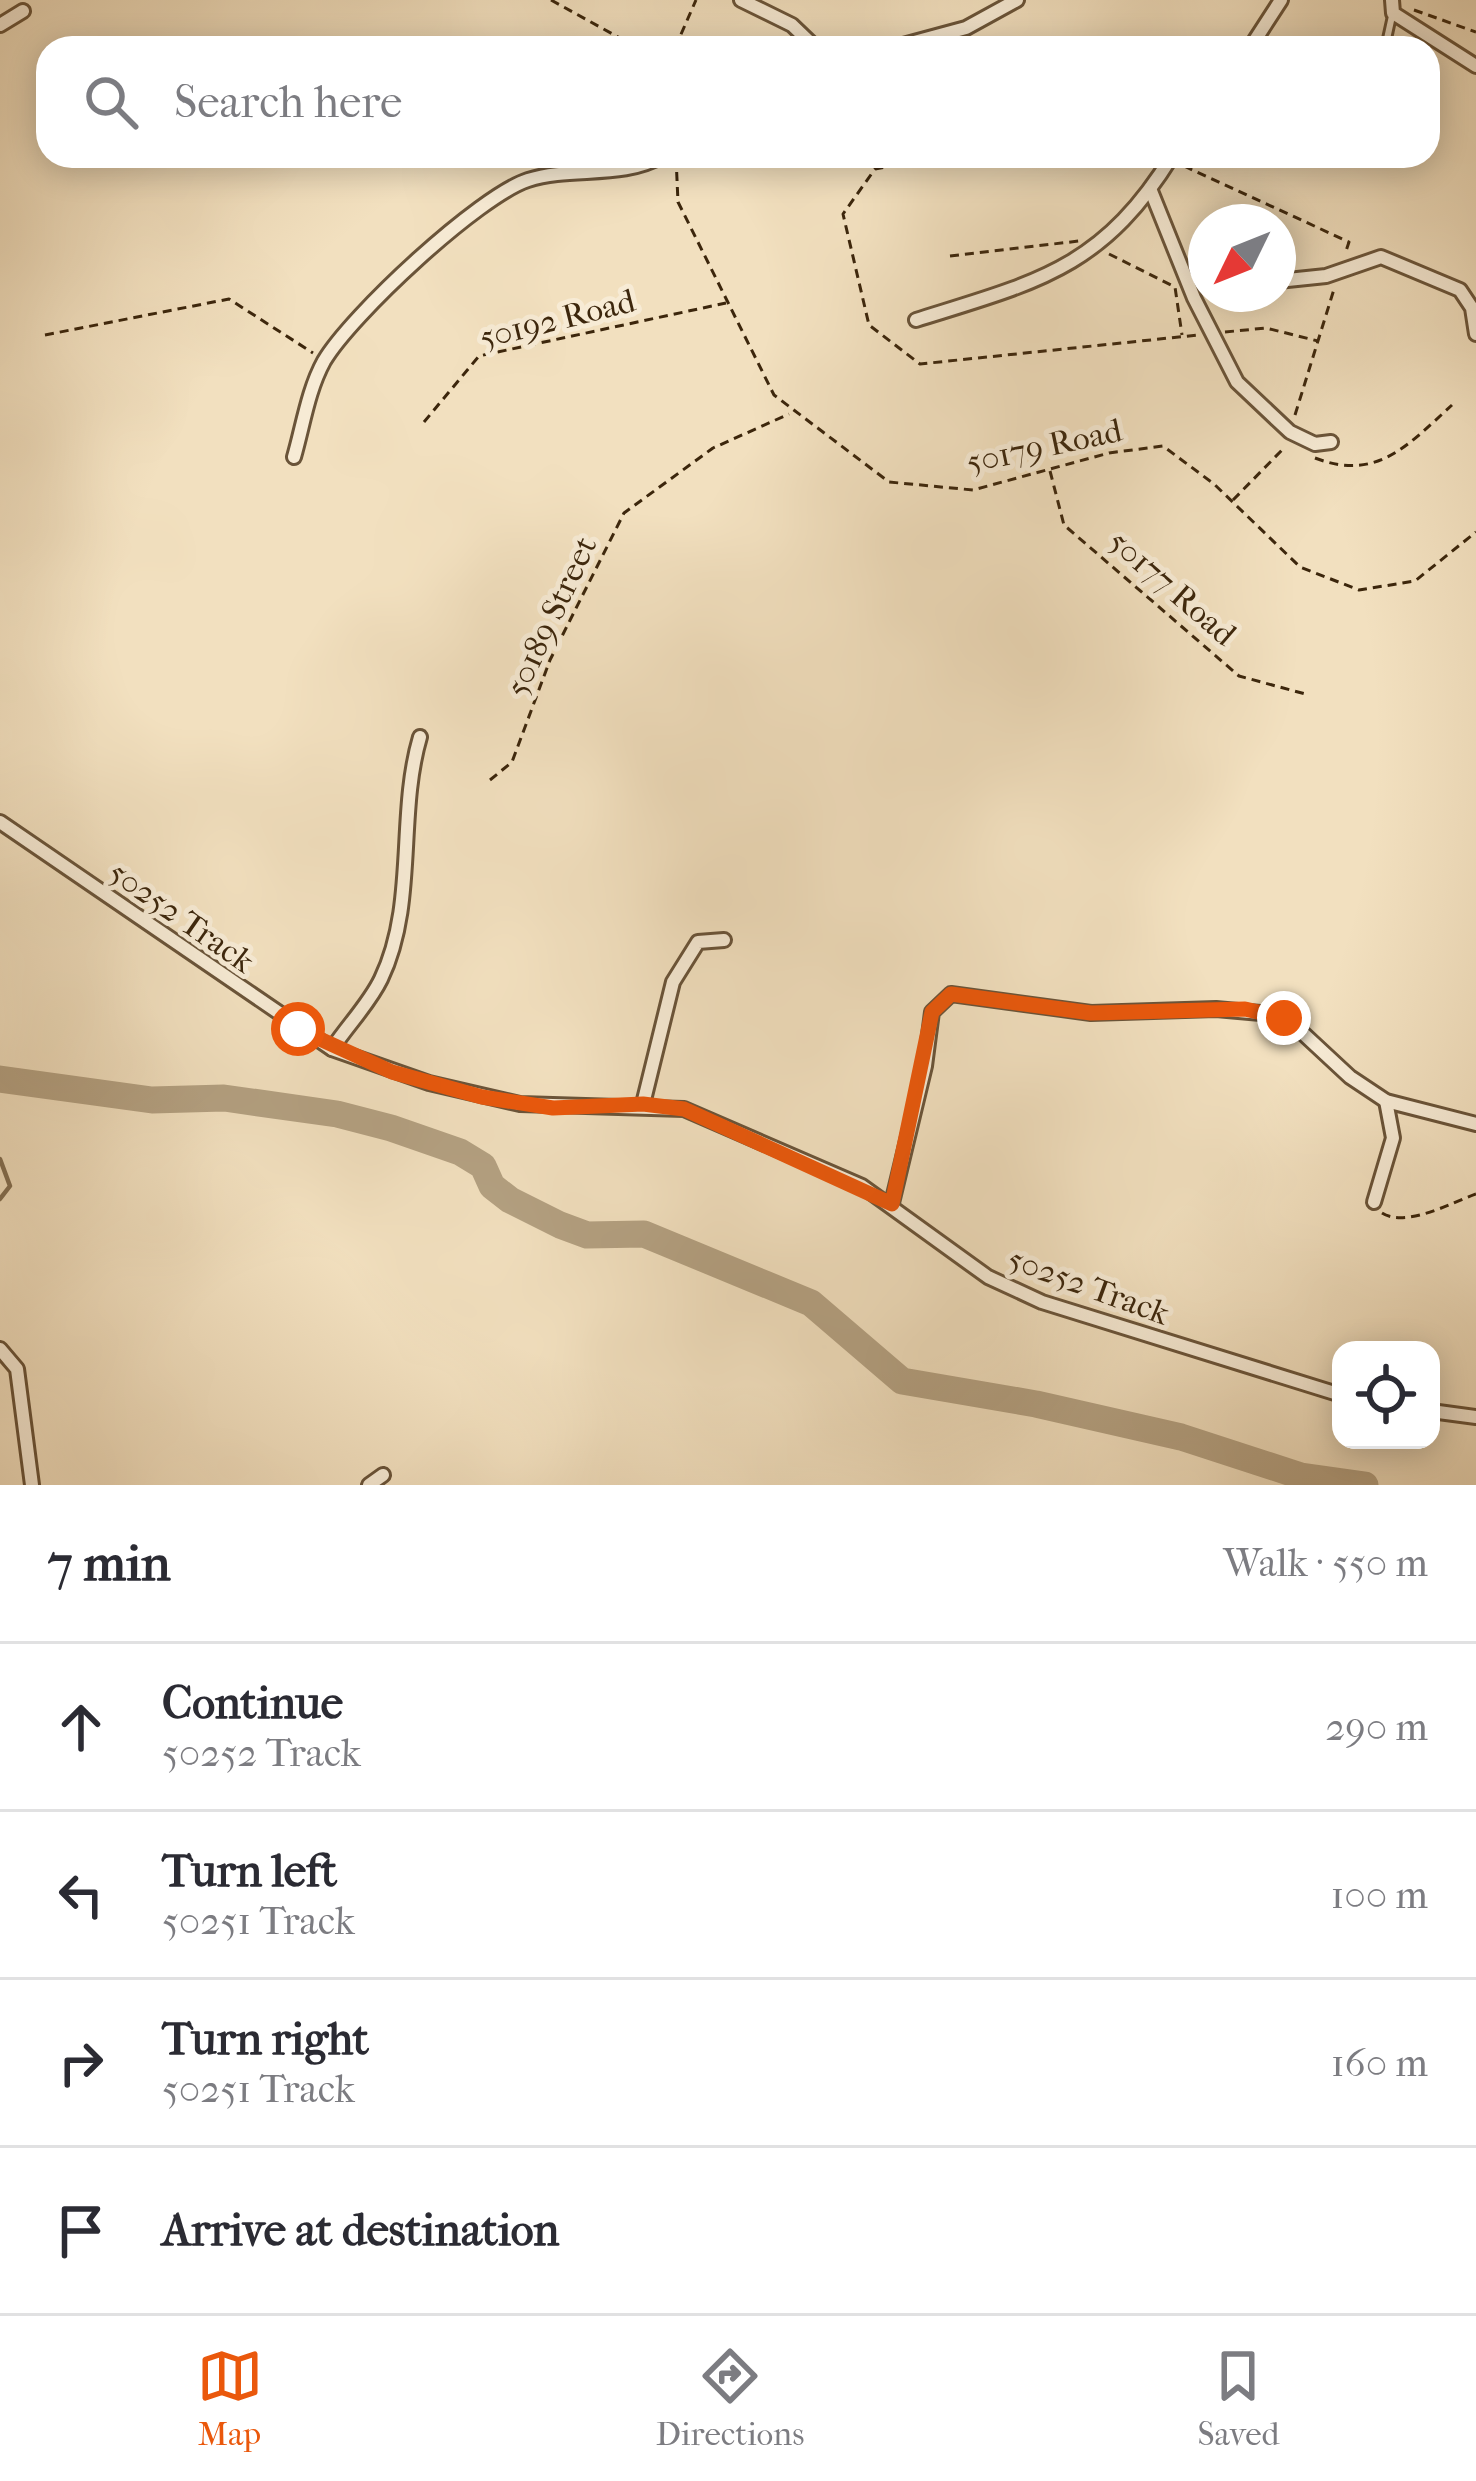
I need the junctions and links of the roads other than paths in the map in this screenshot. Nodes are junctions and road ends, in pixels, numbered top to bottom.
1 (741, 0) edge
2 (1017, 0) edge
3 (1281, 0) edge
4 (1392, 5) edge
5 (23, 11) dead end
6 (0, 25) edge
7 (803, 36) edge
8 (936, 36) edge
9 (1258, 36) edge
10 (1387, 36) edge
11 (1435, 36) edge
12 (1440, 40) edge
13 (1476, 66) edge
14 (632, 168) edge
15 (1165, 168) edge
16 (1151, 190) junction
17 (1185, 272) junction
18 (1188, 273) edge
19 (1296, 278) edge
20 (916, 320) dead end
21 (1476, 334) edge
22 (1331, 442) dead end
23 (294, 457) dead end
24 (420, 737) dead end
25 (0, 822) edge
26 (724, 940) dead end
27 (332, 1048) junction
28 (1386, 1101) junction
29 (643, 1104) junction
30 (1476, 1124) edge
31 (1373, 1202) road end
32 (892, 1204) junction
33 (0, 1349) edge
34 (1332, 1393) edge
35 (1440, 1413) edge
36 (1476, 1417) edge
37 (383, 1475) dead end
38 (32, 1485) edge
39 (369, 1485) edge

1 - 7 street
2 - 8 street
3 - 9 street
4 - 10 lane
4 - 11 street
5 - 6 street
12 - 13 street
14 - 23 street
15 - 16 street
16 - 17 street
16 - 20 street
17 - 18 street
17 - 22 street
19 - 21 street
24 - 27 street
25 - 27 street, 50252 Track
26 - 29 street
27 - 29 street, 50252 Track
28 - 30 street
28 - 31 street
28 - 32 street
29 - 32 street, 50252 Track
32 - 34 street, 50252 Track
33 - 38 street
35 - 36 street
37 - 39 street

